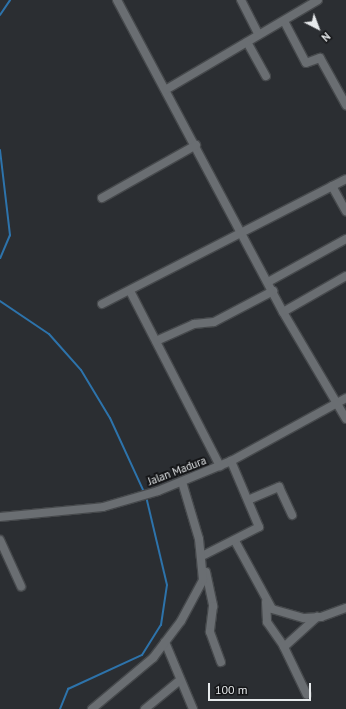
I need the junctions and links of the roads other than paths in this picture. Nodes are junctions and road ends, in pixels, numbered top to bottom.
1 (117, 0) edge
2 (241, 0) edge
3 (302, 0) edge
4 (318, 0) edge
5 (306, 8) junction
6 (284, 21) junction
7 (259, 35) junction
8 (247, 42) junction
9 (266, 76) dead end
10 (167, 89) junction
11 (346, 105) edge
12 (196, 145) junction
13 (346, 179) edge
14 (332, 186) junction
15 (102, 198) dead end
16 (346, 211) edge
17 (243, 232) junction
18 (346, 239) edge
19 (346, 276) edge
20 (268, 282) junction
21 (130, 291) junction
22 (273, 291) junction
23 (102, 304) dead end
24 (283, 312) junction
25 (156, 342) junction
26 (346, 398) edge
27 (335, 404) junction
28 (346, 419) edge
29 (231, 461) junction
30 (220, 466) junction
31 (182, 482) junction
32 (248, 500) junction
33 (292, 515) dead end
34 (0, 517) edge
35 (0, 540) edge
36 (235, 541) junction
37 (202, 556) junction
38 (205, 570) junction
39 (21, 586) dead end
40 (266, 602) junction
41 (346, 608) edge
42 (319, 617) junction
43 (165, 642) junction
44 (284, 647) junction
45 (221, 662) dead end
46 (180, 680) junction
47 (307, 696) dead end
48 (92, 709) edge
49 (145, 709) edge
50 (193, 709) edge

1 - 10 street
2 - 7 street
3 - 5 street
4 - 5 street
5 - 6 street
6 - 7 street
6 - 11 street
7 - 8 street
8 - 9 street
8 - 10 street
10 - 12 street
12 - 15 street
12 - 17 street
13 - 14 street
14 - 16 street
14 - 17 street
17 - 20 street
17 - 21 street
18 - 20 street
19 - 24 street
20 - 22 street
21 - 23 street
21 - 25 street
22 - 24 street
22 - 25 street
24 - 27 street
25 - 30 street
26 - 27 street, Jalan Madura
27 - 28 street
27 - 29 street, Jalan Madura
29 - 30 street, Jalan Madura
29 - 32 street
30 - 31 street, Jalan Madura
31 - 34 street, Jalan Madura
31 - 37 street
32 - 33 street
32 - 36 street
35 - 39 street
36 - 37 street
36 - 40 street
37 - 38 street
38 - 43 street
38 - 45 street
40 - 42 street
40 - 44 street
41 - 42 street
42 - 44 street
43 - 46 street
43 - 48 street
44 - 47 street
46 - 49 street
46 - 50 street

